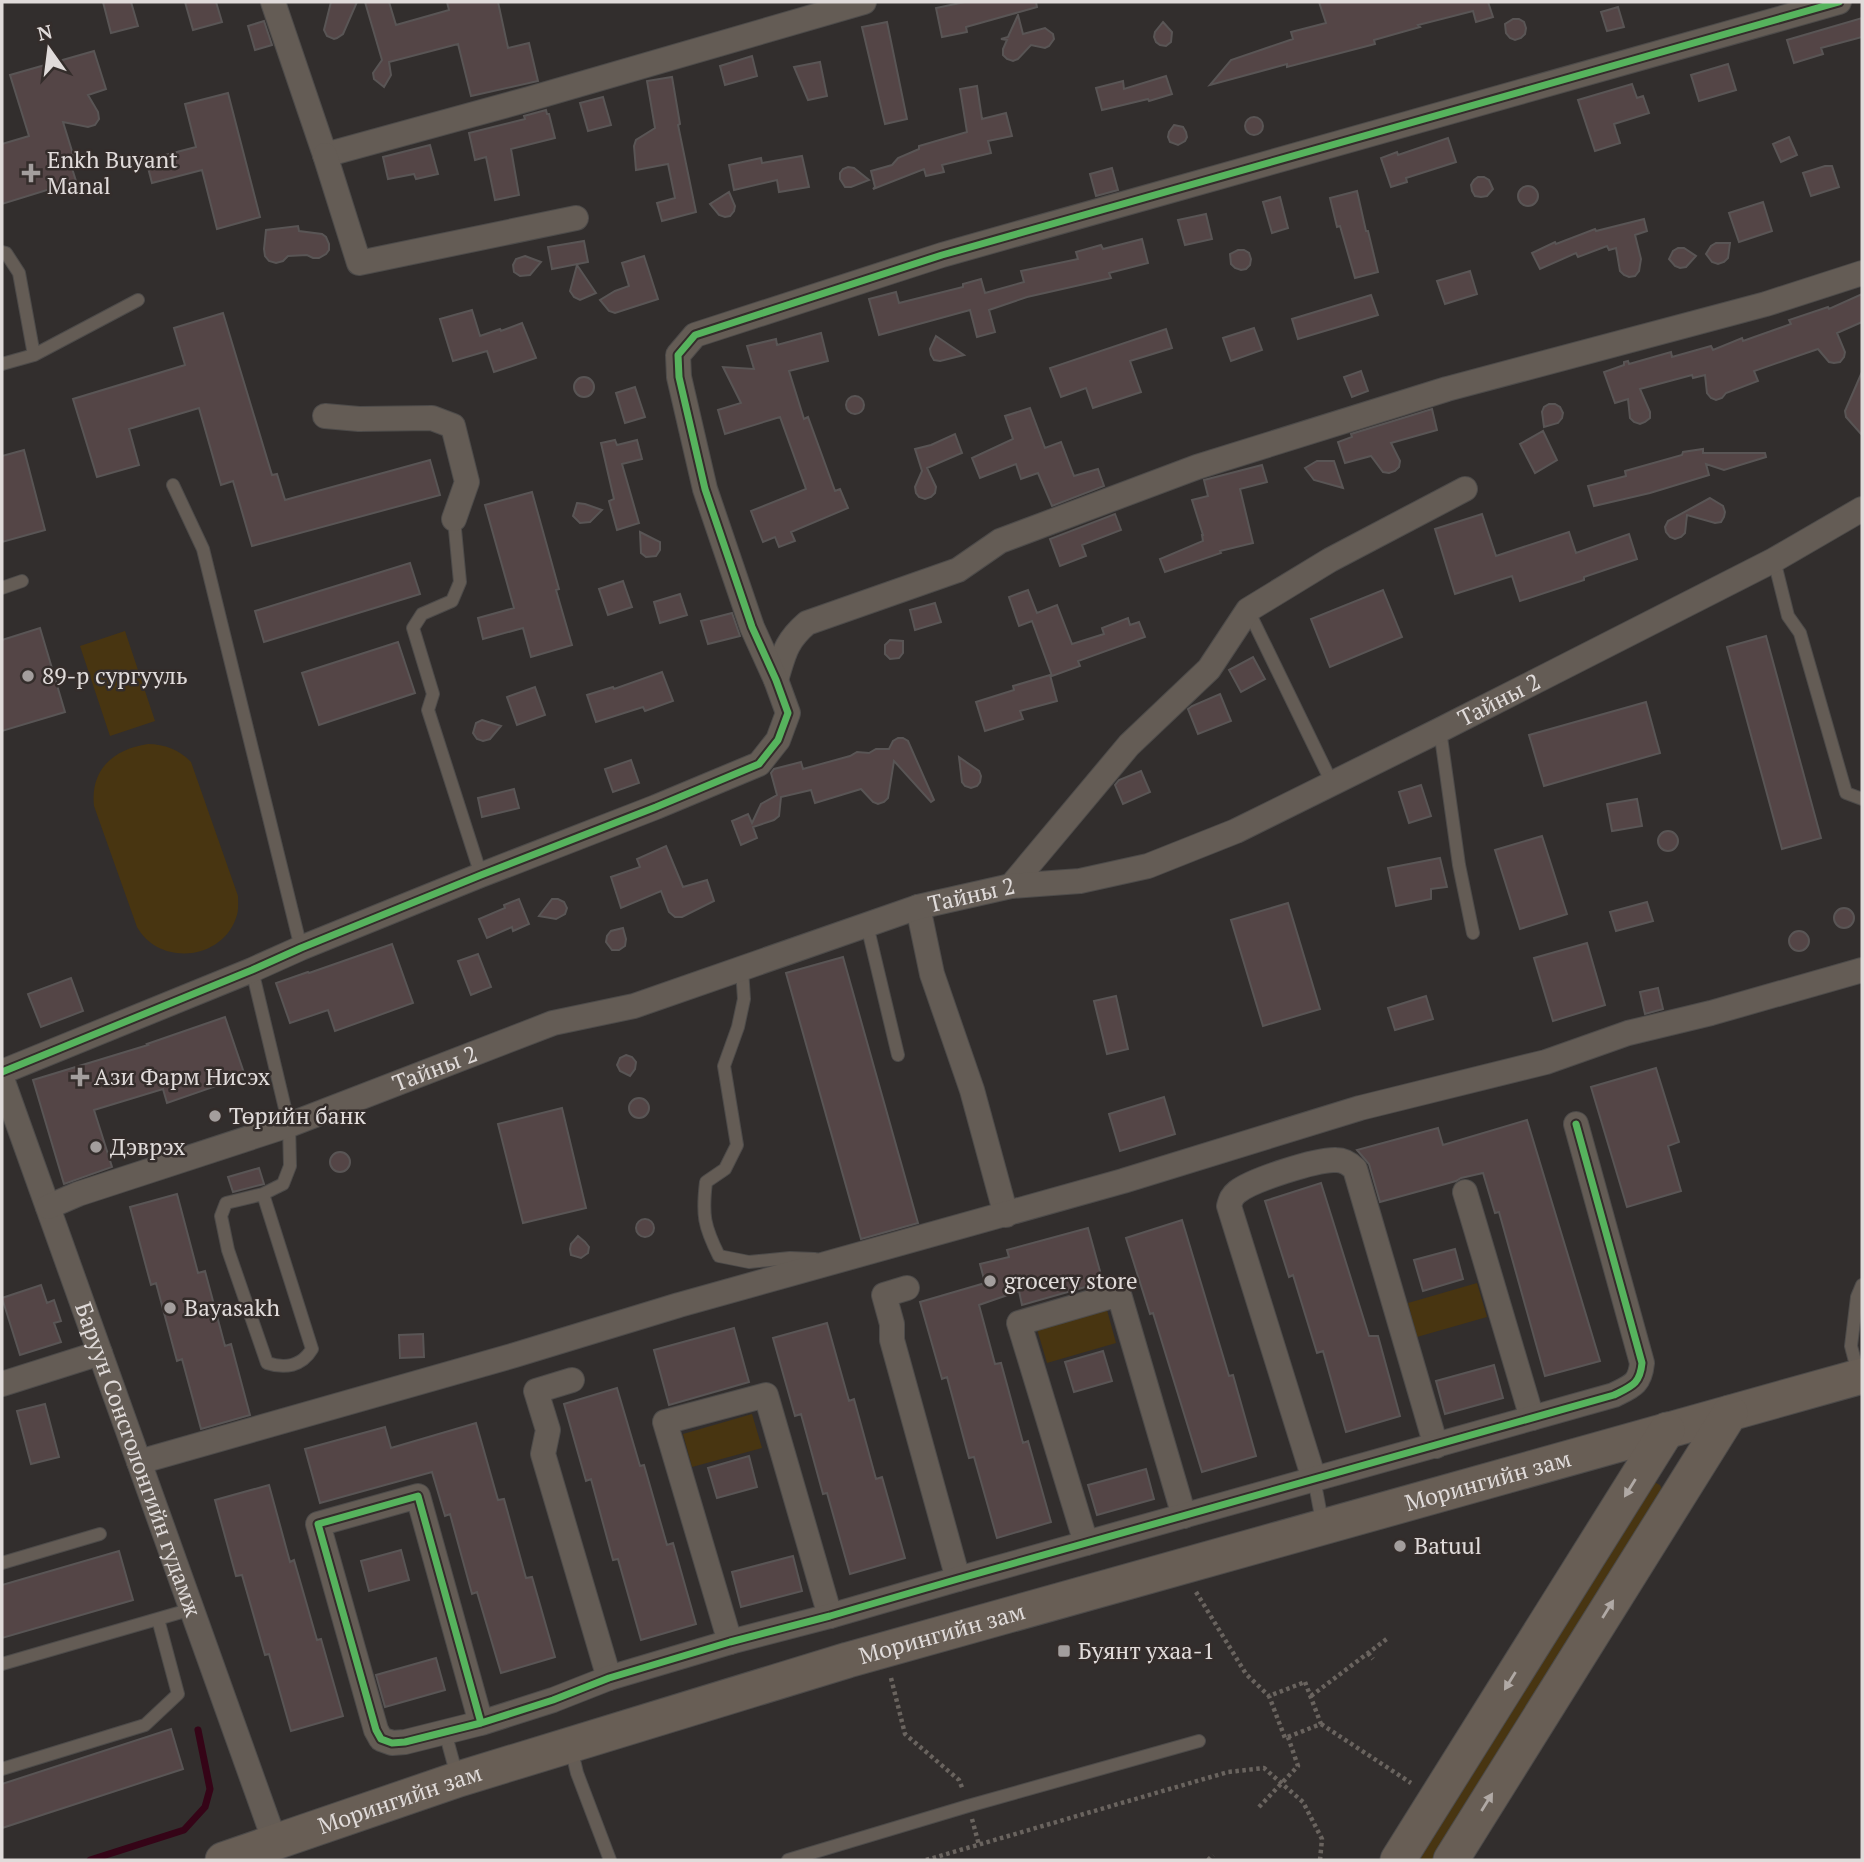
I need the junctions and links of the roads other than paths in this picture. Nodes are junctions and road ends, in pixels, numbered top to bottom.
1 (273, 2) edge
2 (864, 2) edge
3 (1839, 2) edge
4 (325, 155) junction
5 (576, 218) dead end
6 (2, 252) edge
7 (1862, 273) edge
8 (138, 300) dead end
9 (34, 355) junction
10 (2, 364) edge
11 (325, 416) dead end
12 (173, 485) dead end
13 (1465, 489) dead end
14 (1862, 509) edge
15 (454, 519) joint
16 (1774, 560) junction
17 (22, 581) dead end
18 (2, 588) edge
19 (1248, 610) junction
20 (776, 680) junction
21 (1440, 730) junction
22 (1332, 783) junction
23 (1862, 799) edge
24 (481, 875) junction
25 (1011, 886) junction
26 (918, 906) junction
27 (867, 925) junction
28 (1473, 933) dead end
29 (301, 948) junction
30 (742, 969) junction
31 (252, 970) junction
32 (1862, 971) edge
33 (898, 1055) dead end
34 (2, 1072) edge
35 (2, 1079) edge
36 (1576, 1124) dead end
37 (289, 1125) junction
38 (1465, 1192) dead end
39 (263, 1194) junction
40 (48, 1207) junction
41 (1006, 1215) junction
42 (828, 1264) junction
43 (1862, 1285) edge
44 (907, 1288) dead end
45 (100, 1353) junction
46 (1861, 1376) edge
47 (572, 1380) dead end
48 (2, 1384) edge
49 (1730, 1413) junction
50 (1532, 1418) junction
51 (1667, 1430) junction
52 (1436, 1446) junction
53 (139, 1462) junction
54 (1314, 1479) junction
55 (1184, 1516) junction
56 (1323, 1526) junction
57 (100, 1534) dead end
58 (1086, 1544) junction
59 (2, 1563) edge
60 (958, 1579) junction
61 (192, 1609) junction
62 (830, 1616) junction
63 (158, 1619) junction
64 (730, 1642) junction
65 (2, 1664) edge
66 (609, 1678) junction
67 (481, 1723) junction
68 (445, 1732) junction
69 (1199, 1741) dead end
70 (570, 1744) junction
71 (2, 1769) edge
72 (458, 1779) junction
73 (275, 1842) junction
74 (223, 1860) edge
75 (610, 1860) edge
76 (788, 1860) edge
77 (1398, 1860) edge
78 (1451, 1860) edge

1 - 4 street
2 - 4 street
3 - 20 street
4 - 5 street
6 - 9 lane
7 - 20 street
8 - 9 lane
9 - 10 lane
11 - 15 street
12 - 29 lane
13 - 19 street
14 - 16 street, Тайны 2
15 - 24 lane
16 - 21 street, Тайны 2
16 - 23 lane
17 - 18 lane
19 - 22 lane
19 - 25 street
20 - 24 street
21 - 22 street, Тайны 2
21 - 28 lane
22 - 25 street, Тайны 2
24 - 29 street
25 - 26 street, Тайны 2
26 - 27 street, Тайны 2
26 - 41 street
27 - 30 street, Тайны 2
27 - 33 lane
29 - 31 street
30 - 37 street, Тайны 2
30 - 42 lane
31 - 34 street
31 - 37 lane
32 - 41 street
35 - 40 street, Баруун Сонсголонгийн гудамж
36 - 50 street
37 - 39 lane
37 - 40 street, Тайны 2
38 - 50 street
39 - 39 lane
40 - 45 street, Баруун Сонсголонгийн гудамж
41 - 42 street
42 - 53 street
43 - 46 lane
44 - 60 street
45 - 48 street
45 - 53 street, Баруун Сонсголонгийн гудамж
46 - 49 main road, Морингийн зам
47 - 66 street
49 - 51 main road, Морингийн зам
78 -> 49 main road
50 - 52 street
51 - 56 main road, Морингийн зам
51 -> 77 main road
52 - 54 street
52 - 54 street
53 - 61 street, Баруун Сонсголонгийн гудамж
54 - 55 street
54 - 56 lane
55 - 58 street
55 - 58 street
56 - 70 main road, Морингийн зам
57 - 59 lane
58 - 60 street
60 - 62 street
61 - 63 lane
61 - 73 street, Баруун Сонсголонгийн гудамж
62 - 64 street
62 - 64 street
63 - 65 lane
63 - 71 lane
64 - 66 street
66 - 67 street
67 - 68 street
67 - 68 street
68 - 72 lane
69 - 76 lane
70 - 72 main road, Морингийн зам
70 - 75 lane
72 - 73 main road, Морингийн зам
73 - 74 main road, Морингийн зам

